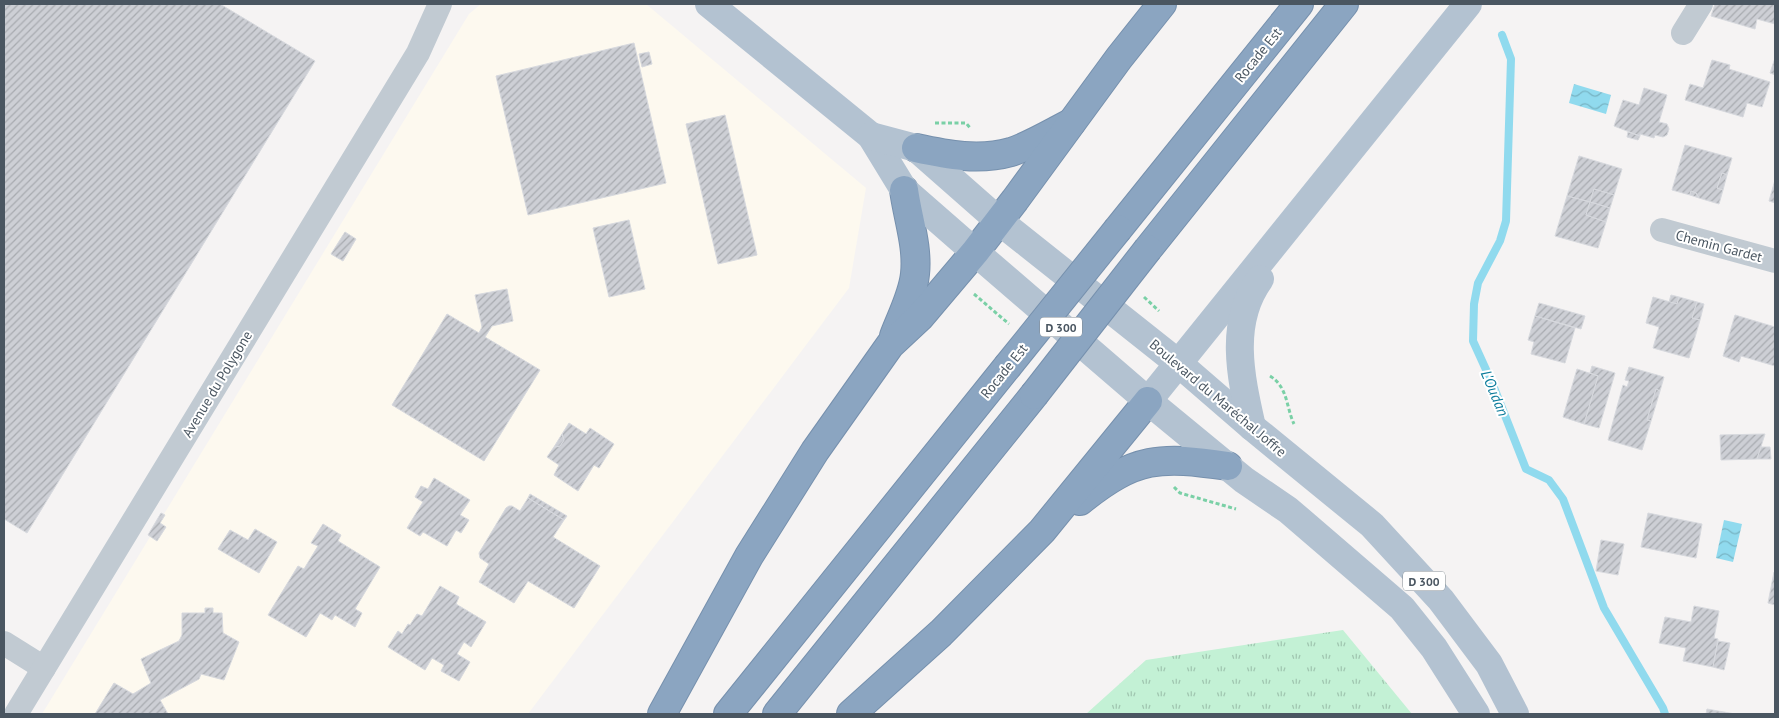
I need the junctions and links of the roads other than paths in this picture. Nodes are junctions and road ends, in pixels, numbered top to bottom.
1 (440, 4) edge
2 (459, 4) edge
3 (709, 4) edge
4 (1162, 4) edge
5 (1299, 4) edge
6 (1344, 4) edge
7 (1468, 4) edge
8 (1701, 4) edge
9 (1683, 33) dead end
10 (418, 52) junction
11 (1072, 123) junction
12 (1362, 135) junction
13 (871, 136) junction
14 (916, 148) junction
15 (904, 190) junction
16 (999, 221) junction
17 (1662, 230) dead end
18 (974, 252) junction
19 (1775, 261) edge
20 (890, 345) junction
21 (1178, 363) junction
22 (1148, 402) junction
23 (1252, 427) junction
24 (1228, 466) junction
25 (1042, 531) junction
26 (4, 643) edge
27 (44, 668) junction
28 (16, 714) edge
29 (662, 714) edge
30 (728, 714) edge
31 (777, 714) edge
32 (851, 714) edge
33 (1476, 714) edge
34 (1515, 714) edge

1 - 10 street, Avenue du Polygone
2 - 10 street, Avenue du Polygone
3 - 13 main road, Boulevard du Maréchal Joffre
4 - 11 highway
5 - 30 highway, Rocade Est, bridge
6 - 31 highway, bridge
7 - 12 main road
8 - 9 street
10 - 27 street, Avenue du Polygone
11 - 14 highway
11 - 16 highway
12 - 21 main road
12 - 23 main road
13 - 14 main road, Boulevard du Maréchal Joffre
13 - 15 main road, Boulevard du Maréchal Joffre
14 - 16 main road, Boulevard du Maréchal Joffre
15 - 18 main road, Boulevard du Maréchal Joffre
15 - 20 highway
16 - 18 highway
16 - 21 main road, Boulevard du Maréchal Joffre / D 300
17 - 19 street, Chemin Gardet
18 - 20 highway
18 - 22 main road, Boulevard du Maréchal Joffre / D 300
20 - 29 highway
21 - 22 main road
21 - 23 main road, Boulevard du Maréchal Joffre / D 300
22 - 24 main road, Boulevard du Maréchal Joffre / D 300
22 - 25 highway
23 - 34 main road, Boulevard du Maréchal Joffre / D 300
24 - 25 highway
24 - 33 main road, Boulevard du Maréchal Joffre / D 300
25 - 32 highway
26 - 27 street
27 - 28 street, Avenue du Polygone

